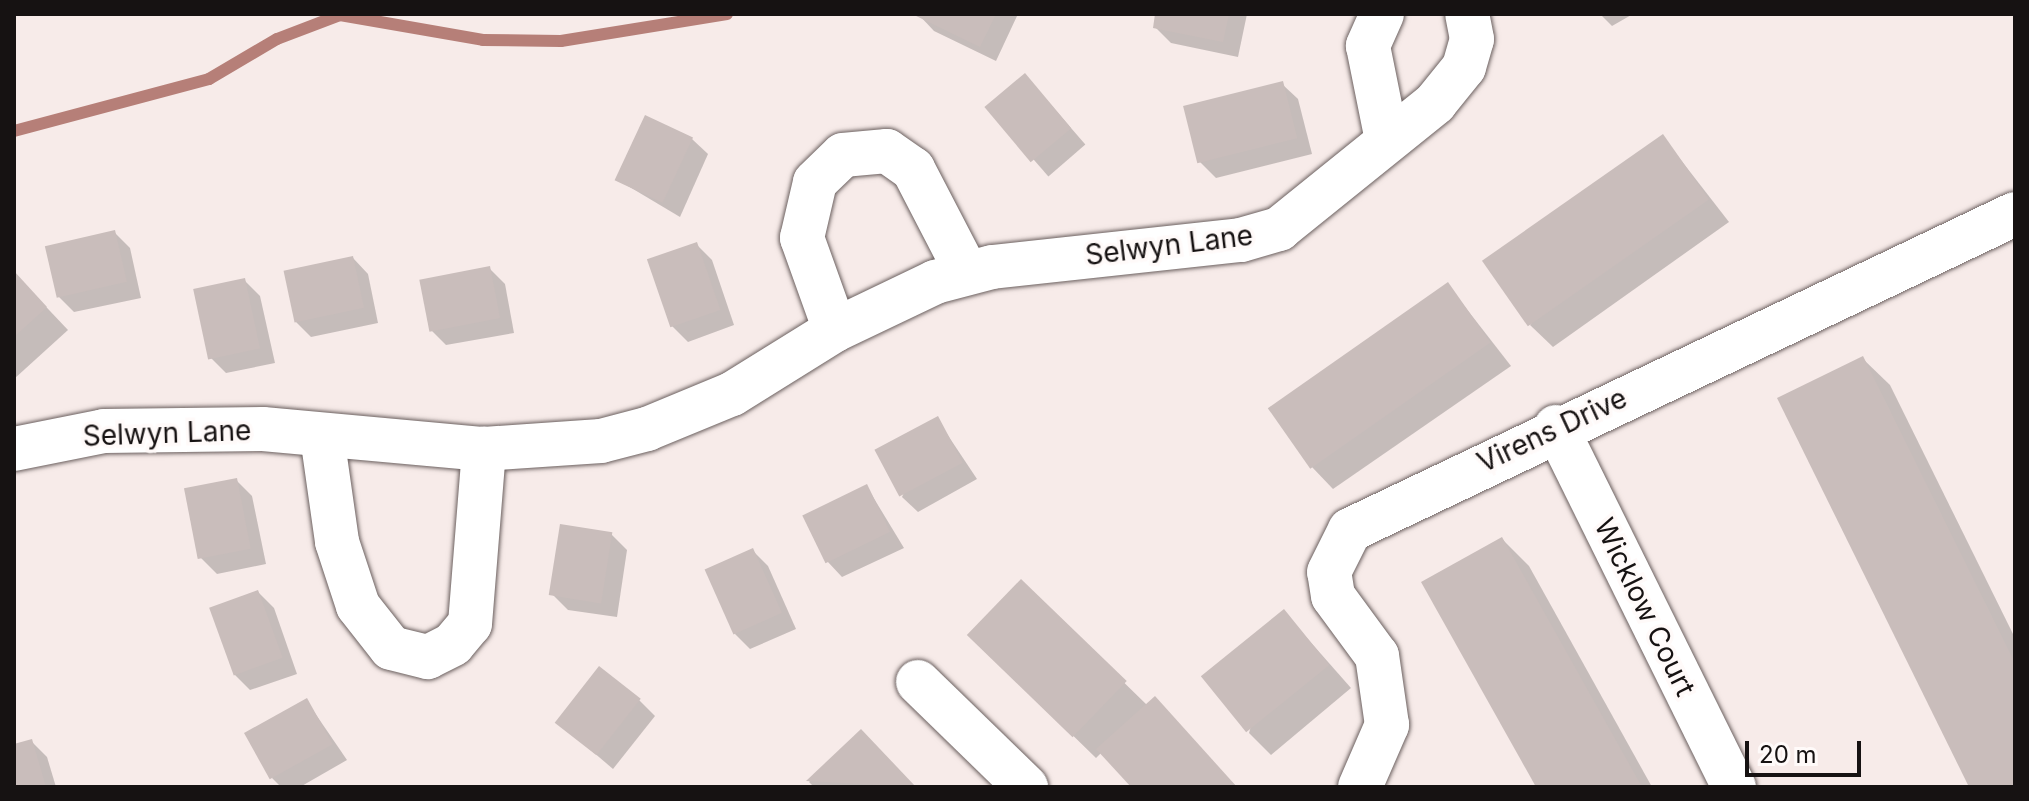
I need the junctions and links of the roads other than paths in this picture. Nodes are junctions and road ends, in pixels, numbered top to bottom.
1 (1382, 14) edge
2 (1467, 14) edge
3 (1387, 140) junction
4 (2015, 214) edge
5 (967, 273) junction
6 (835, 330) junction
7 (1556, 427) junction
8 (322, 436) junction
9 (14, 449) edge
10 (484, 449) junction
11 (918, 682) dead end
12 (1026, 787) edge
13 (1360, 787) edge
14 (1734, 787) edge

1 - 3 street
2 - 3 street, Selwyn Lane
3 - 5 street, Selwyn Lane
4 - 7 street, Virens Drive
5 - 6 street, Selwyn Lane
5 - 6 street
6 - 10 street, Selwyn Lane
7 - 13 street, Virens Drive
7 - 14 street, Wicklow Court
8 - 9 street, Selwyn Lane
8 - 10 street, Selwyn Lane
8 - 10 street
11 - 12 street

